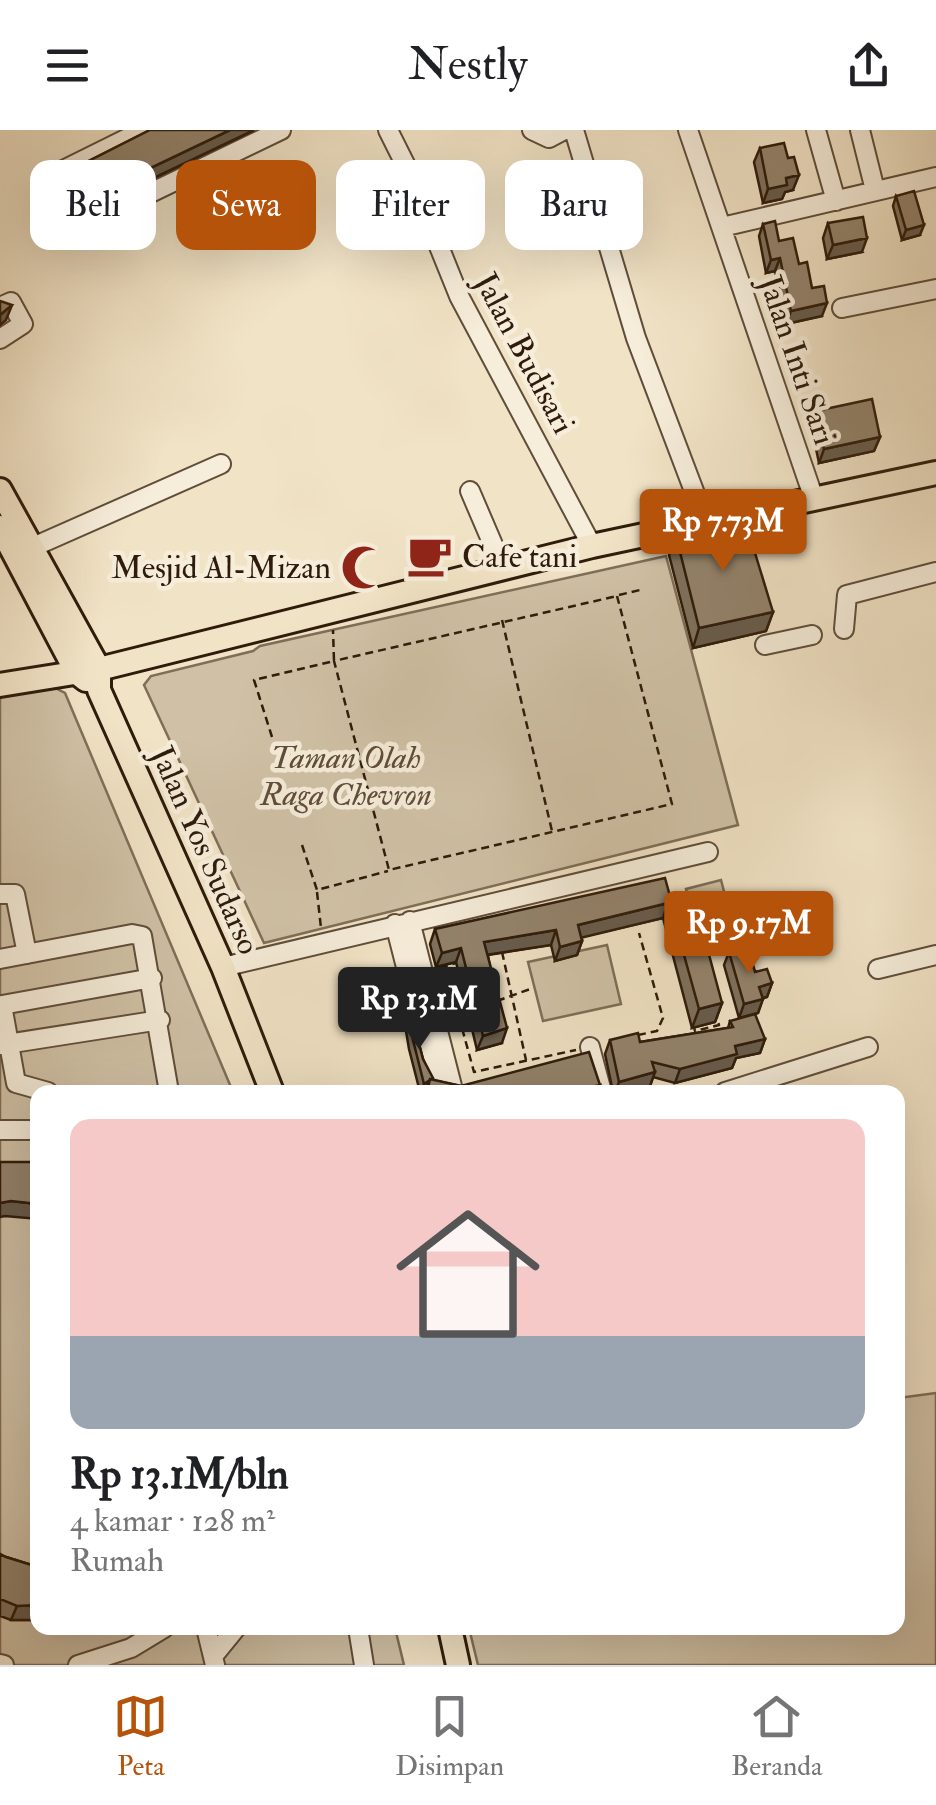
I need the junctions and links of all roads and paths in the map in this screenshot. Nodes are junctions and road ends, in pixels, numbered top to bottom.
1 (144, 130) edge
2 (281, 130) edge
3 (388, 130) edge
4 (532, 130) edge
5 (564, 130) edge
6 (574, 130) edge
7 (688, 130) edge
8 (816, 130) edge
9 (860, 130) edge
10 (583, 160) edge
11 (936, 177) edge
12 (874, 190) junction
13 (836, 200) junction
14 (722, 227) junction
15 (610, 250) edge
16 (936, 288) edge
17 (0, 307) edge
18 (842, 308) dead end
19 (0, 339) edge
20 (222, 464) dead end
21 (936, 473) edge
22 (0, 490) edge
23 (470, 491) dead end
24 (814, 496) junction
25 (705, 520) junction
26 (2, 535) edge
27 (592, 546) junction
28 (33, 547) junction
29 (503, 568) junction
30 (936, 572) edge
31 (644, 589) dead end
32 (617, 596) junction
33 (332, 611) junction
34 (502, 620) junction
35 (844, 628) dead end
36 (812, 635) dead end
37 (766, 645) dead end
38 (334, 661) junction
39 (87, 669) junction
40 (0, 672) edge
41 (0, 686) edge
42 (272, 737) dead end
43 (552, 832) junction
44 (302, 846) dead end
45 (708, 852) dead end
46 (389, 870) junction
47 (317, 890) junction
48 (0, 894) edge
49 (403, 922) junction
50 (321, 928) dead end
51 (639, 933) dead end
52 (516, 949) edge
53 (502, 952) junction
54 (27, 954) junction
55 (490, 954) edge
56 (936, 956) edge
57 (0, 958) edge
58 (468, 960) edge
59 (445, 966) junction
60 (223, 967) junction
61 (436, 969) dead end
62 (878, 970) dead end
63 (152, 978) junction
64 (534, 988) dead end
65 (512, 998) junction
66 (493, 1002) edge
67 (474, 1006) edge
68 (456, 1009) junction
69 (715, 1009) edge
70 (435, 1014) junction
71 (691, 1016) dead end
72 (160, 1020) junction
73 (623, 1039) edge
74 (4, 1044) edge
75 (590, 1047) joint
76 (868, 1047) dead end
77 (526, 1061) junction
78 (498, 1068) junction
79 (504, 1077) edge
80 (168, 1085) edge
81 (269, 1085) edge
82 (440, 1085) edge
83 (453, 1085) edge
84 (600, 1085) edge
85 (774, 1085) edge
86 (30, 1088) edge
87 (0, 1130) edge
88 (30, 1130) edge
89 (153, 1635) edge
90 (208, 1635) edge
91 (231, 1635) edge
92 (359, 1635) edge
93 (452, 1635) edge
94 (214, 1660) edge
95 (78, 1665) edge
96 (364, 1665) edge
97 (458, 1665) edge

1 - 2 street
3 - 27 street, Jalan Budisari
4 - 5 street
6 - 10 street
7 - 14 street, Jalan Inti Sari
8 - 13 street
9 - 12 street
11 - 12 street
12 - 13 street
13 - 14 street
14 - 24 street, Jalan Inti Sari
15 - 25 street
16 - 18 street
17 - 19 street
20 - 28 street
21 - 24 main road
22 - 28 main road, Jalan Yos Sudarso
23 - 29 street
24 - 25 main road
25 - 27 main road
26 - 39 main road, Jalan Yos Sudarso
27 - 29 main road
28 - 39 main road, Jalan Yos Sudarso
29 - 33 main road
30 - 35 street
31 - 32 path
32 - 34 path
32 - 43 path
33 - 38 path
33 - 39 main road
34 - 38 path
34 - 43 path
36 - 37 street
38 - 42 path
38 - 46 path
39 - 40 main road
39 - 41 main road
39 - 60 main road, Jalan Yos Sudarso
43 - 46 path
44 - 47 path
45 - 49 street
46 - 47 path
47 - 50 path
48 - 54 street
49 - 60 street
49 - 70 street
49 - 82 street
51 - 73 path
52 - 53 path
53 - 55 path
53 - 65 path
54 - 57 street
54 - 63 street
56 - 62 street
58 - 59 path
59 - 61 path
59 - 68 path
60 - 81 main road, Jalan Yos Sudarso
63 - 72 street
63 - 74 street
64 - 65 path
65 - 66 path
65 - 77 path
67 - 68 path
68 - 70 path
68 - 78 path
69 - 71 path
70 - 83 street
72 - 74 street
72 - 80 street
74 - 86 street
75 - 77 path
75 - 84 street
76 - 85 street
77 - 78 path
78 - 79 path
87 - 88 street
89 - 95 street
90 - 94 street
91 - 94 street
92 - 96 street
93 - 97 main road

